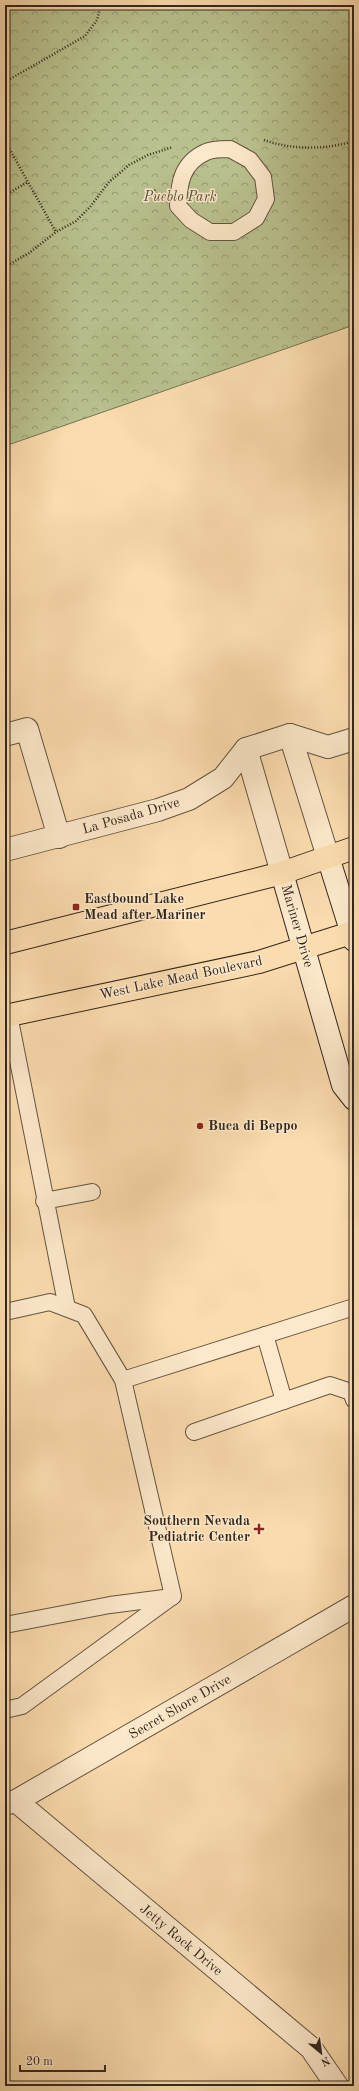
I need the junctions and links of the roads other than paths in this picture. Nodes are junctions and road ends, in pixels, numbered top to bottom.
1 (178, 206) joint
2 (5, 735) edge
3 (290, 736) junction
4 (354, 739) edge
5 (246, 749) junction
6 (59, 837) junction
7 (354, 848) edge
8 (5, 850) edge
9 (328, 857) junction
10 (282, 873) junction
11 (353, 935) edge
12 (5, 943) edge
13 (304, 949) junction
14 (7, 1015) edge
15 (354, 1099) edge
16 (92, 1192) dead end
17 (44, 1201) junction
18 (67, 1308) junction
19 (354, 1308) edge
20 (5, 1312) edge
21 (265, 1335) junction
22 (123, 1380) junction
23 (354, 1400) edge
24 (284, 1401) junction
25 (194, 1432) dead end
26 (174, 1596) junction
27 (354, 1606) edge
28 (5, 1625) edge
29 (5, 1710) edge
30 (10, 1803) edge
31 (337, 2086) edge

1 - 1 lane
2 - 6 street
3 - 4 street
3 - 5 street
3 - 9 street
5 - 6 street, La Posada Drive
5 - 10 street, Mariner Drive
6 - 8 street, La Posada Drive
7 - 9 main road
9 - 10 main road
9 - 11 street
10 - 12 main road
10 - 13 street, Mariner Drive
11 - 13 main road, West Lake Mead Boulevard
13 - 14 main road, West Lake Mead Boulevard
13 - 15 street, Mariner Drive
14 - 17 lane
16 - 17 lane
17 - 18 lane
18 - 20 lane
18 - 22 lane
19 - 21 lane
21 - 22 lane
21 - 24 lane
22 - 26 lane
23 - 24 lane
24 - 25 lane
26 - 28 lane
26 - 29 lane
27 - 30 street, Secret Shore Drive
30 - 31 street, Jetty Rock Drive

